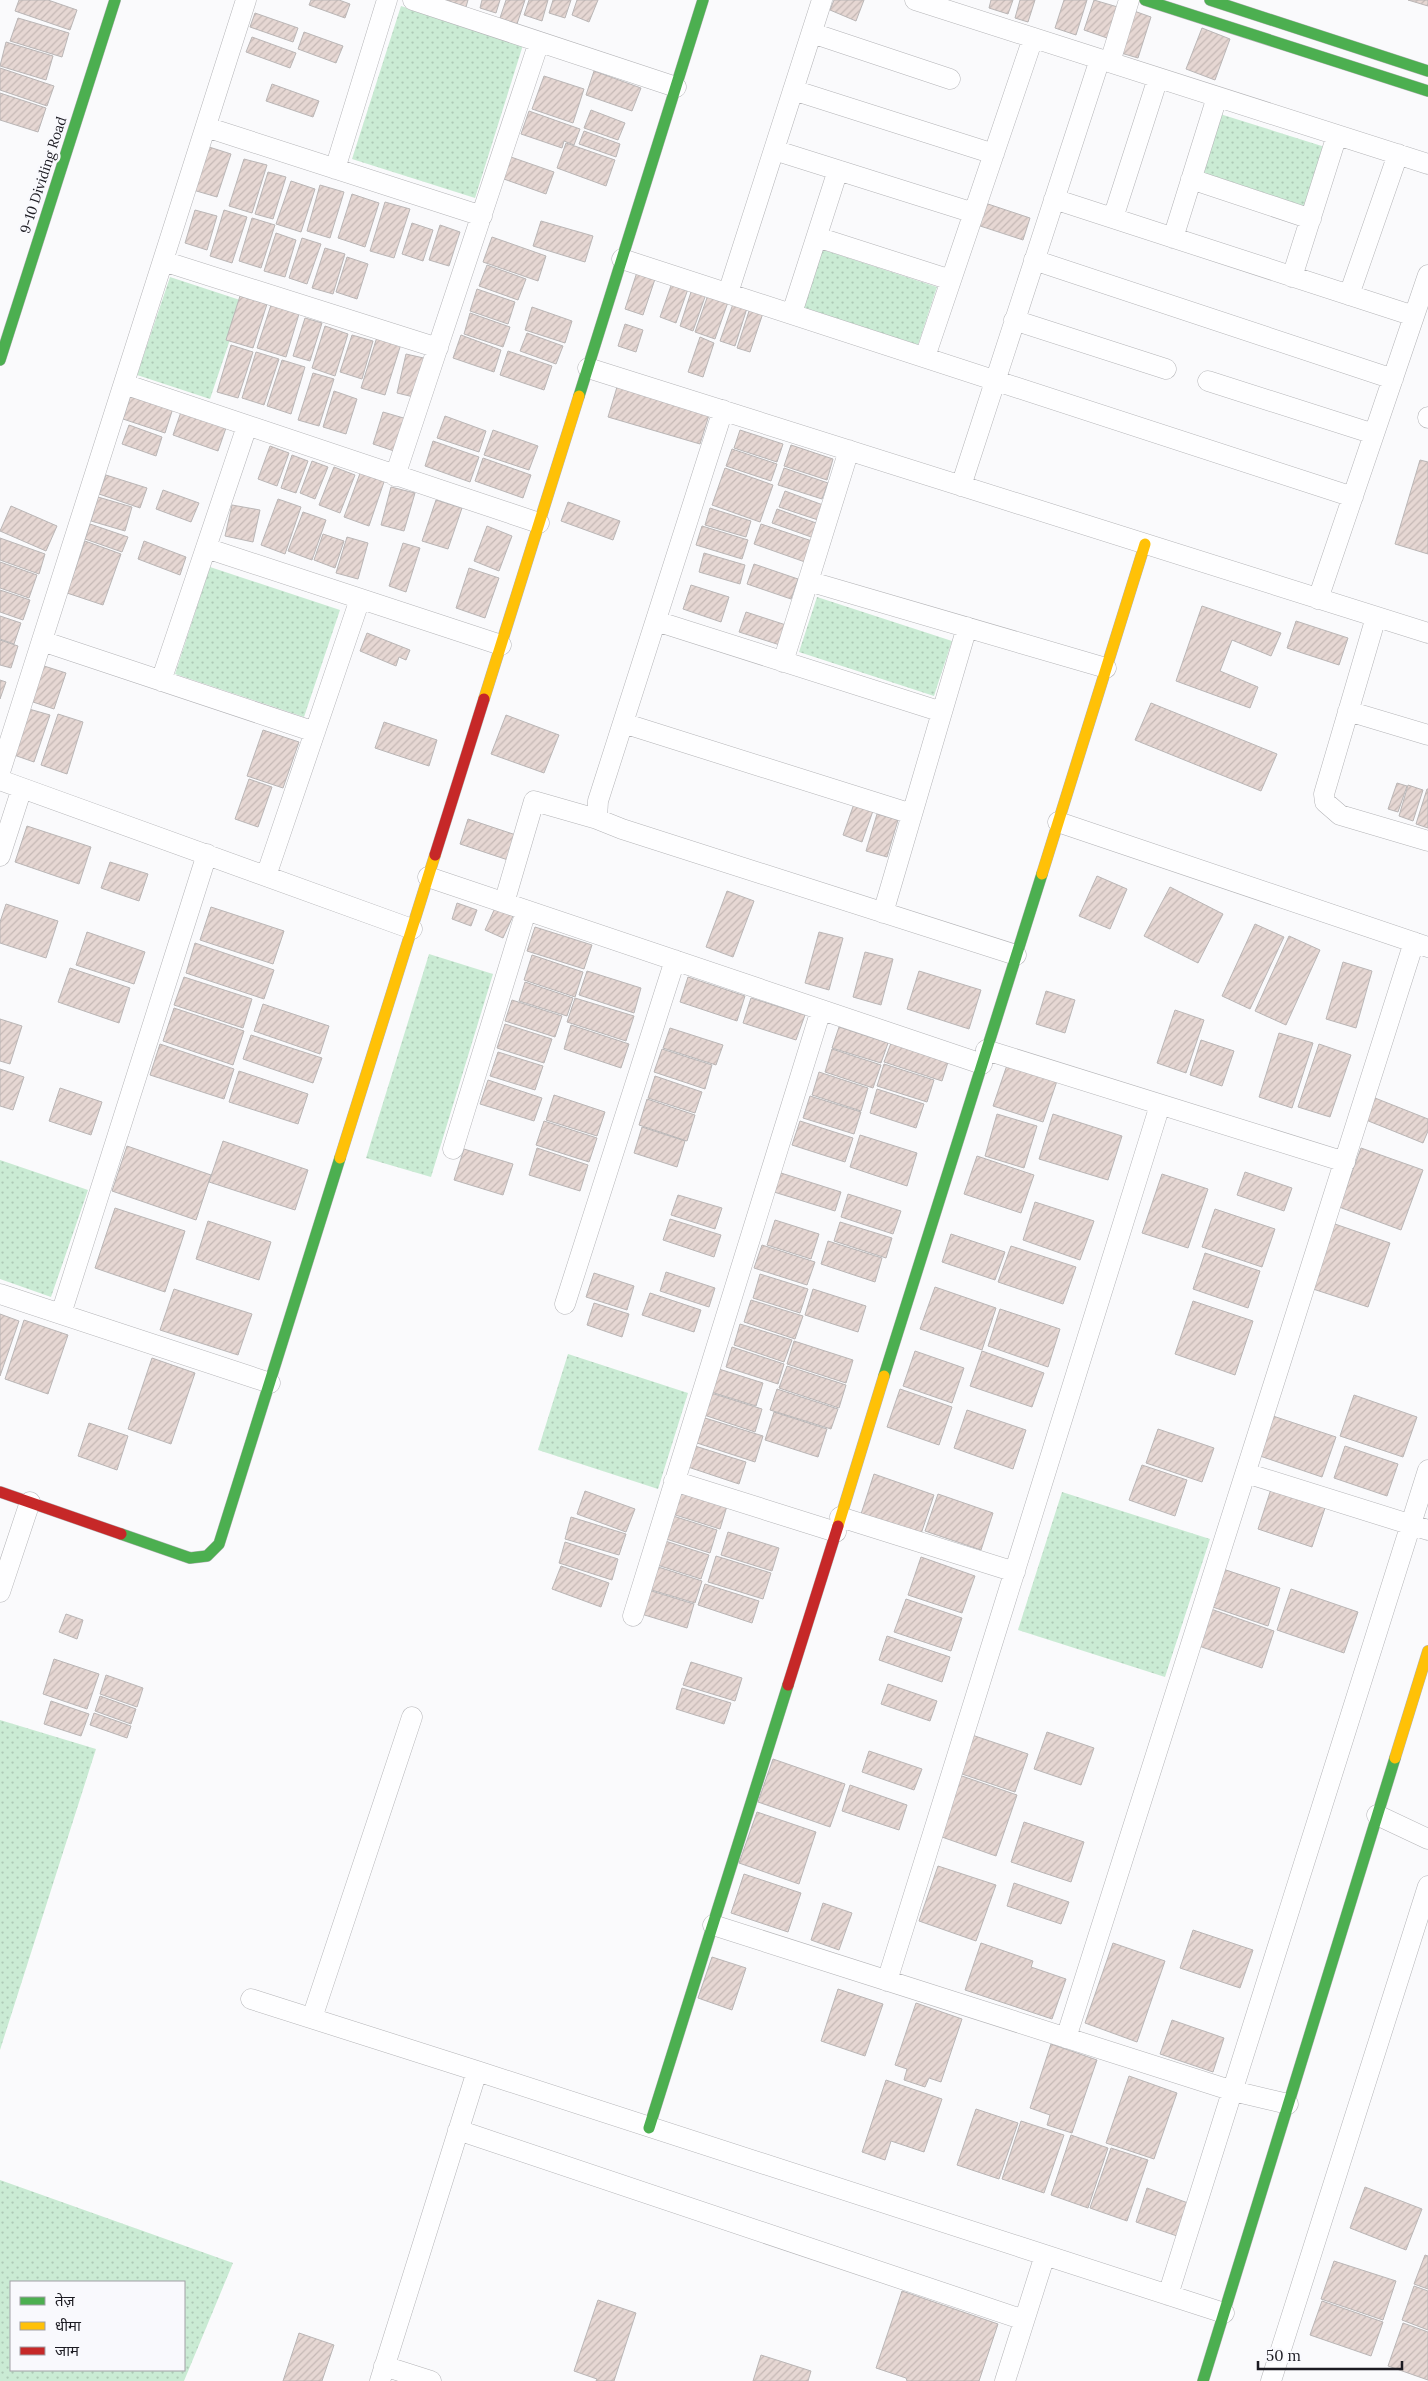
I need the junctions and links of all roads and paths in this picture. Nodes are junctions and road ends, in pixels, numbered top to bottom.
1 (115, 0) edge
2 (246, 0) edge
3 (387, 0) edge
4 (413, 0) edge
5 (703, 0) edge
6 (822, 0) edge
7 (915, 0) edge
8 (1129, 0) edge
9 (1145, 0) edge
10 (1210, 0) edge
11 (1182, 6) edge
12 (812, 33) junction
13 (1033, 38) junction
14 (540, 42) junction
15 (1105, 61) junction
16 (1428, 71) edge
17 (1158, 78) junction
18 (950, 79) dead end
19 (676, 87) junction
20 (793, 90) junction
21 (1428, 91) edge
22 (1217, 97) junction
23 (206, 127) junction
24 (1337, 135) junction
25 (774, 150) junction
26 (994, 154) junction
27 (1398, 154) junction
28 (1428, 164) edge
29 (335, 169) junction
30 (838, 170) junction
31 (1191, 180) junction
32 (1054, 199) junction
33 (974, 213) junction
34 (482, 216) junction
35 (1113, 218) junction
36 (1311, 219) junction
37 (817, 237) junction
38 (1173, 238) junction
39 (622, 259) junction
40 (1034, 260) junction
41 (163, 261) junction
42 (1428, 275) edge
43 (1292, 277) junction
44 (951, 280) junction
45 (728, 293) junction
46 (1349, 295) junction
47 (792, 313) junction
48 (1414, 316) junction
49 (1014, 320) junction
50 (438, 348) junction
51 (925, 357) junction
52 (0, 360) edge
53 (588, 368) junction
54 (1166, 369) dead end
55 (1393, 379) junction
56 (995, 380) junction
57 (1208, 381) dead end
58 (124, 384) junction
59 (723, 410) junction
60 (246, 426) junction
61 (1374, 434) junction
62 (849, 450) junction
63 (395, 476) junction
64 (961, 486) junction
65 (1353, 498) junction
66 (539, 523) junction
67 (1145, 544) junction
68 (206, 548) junction
69 (808, 580) junction
70 (360, 599) junction
71 (1318, 599) junction
72 (1376, 617) junction
73 (656, 621) junction
74 (967, 628) junction
75 (1428, 633) edge
76 (42, 641) junction
77 (501, 645) junction
78 (783, 662) junction
79 (1106, 668) junction
80 (161, 681) junction
81 (1348, 711) junction
82 (942, 712) junction
83 (623, 723) junction
84 (315, 732) junction
85 (1428, 735) edge
86 (0, 772) edge
87 (0, 780) edge
88 (22, 788) junction
89 (912, 814) junction
90 (597, 819) junction
91 (1058, 822) junction
92 (1428, 841) edge
93 (207, 854) junction
94 (0, 856) edge
95 (266, 876) junction
96 (428, 878) junction
97 (504, 903) junction
98 (526, 911) junction
99 (883, 913) junction
100 (412, 928) junction
101 (1421, 945) edge
102 (1016, 955) junction
103 (675, 960) junction
104 (821, 1010) junction
105 (984, 1057) junction
106 (1160, 1104) junction
107 (453, 1149) dead end
108 (1345, 1162) junction
109 (0, 1294) edge
110 (565, 1304) dead end
111 (61, 1314) junction
112 (270, 1384) junction
113 (1428, 1470) edge
114 (1246, 1473) junction
115 (674, 1482) junction
116 (0, 1492) edge
117 (30, 1502) junction
118 (838, 1524) junction
119 (1419, 1527) edge
120 (1015, 1572) junction
121 (0, 1592) edge
122 (633, 1616) dead end
123 (1428, 1651) edge
124 (412, 1718) dead end
125 (1377, 1815) junction
126 (1428, 1839) edge
127 (1428, 1886) edge
128 (713, 1925) junction
129 (887, 1981) junction
130 (251, 1999) dead end
131 (312, 2018) junction
132 (1066, 2038) junction
133 (477, 2071) junction
134 (1233, 2091) junction
135 (1288, 2104) junction
136 (649, 2128) junction
137 (458, 2130) junction
138 (1045, 2255) junction
139 (1168, 2295) junction
140 (1224, 2313) junction
141 (1024, 2320) junction
142 (382, 2373) edge
143 (431, 2381) edge
144 (1005, 2381) edge
145 (1203, 2381) edge
146 (1271, 2381) edge

1 - 52 street, 9-10 Dividing Road
2 - 23 street
3 - 29 street
4 - 14 street
5 - 19 street
6 - 12 street
7 - 13 street
8 - 15 street
9 - 11 street
10 - 16 street
11 - 21 street
12 - 18 street
12 - 20 street
13 - 15 street
13 - 26 street
14 - 19 street
14 - 34 street
15 - 17 street
15 - 32 street
17 - 22 street
17 - 35 street
19 - 39 street
20 - 25 street
20 - 26 street
22 - 24 street
22 - 31 street
23 - 29 street
23 - 41 street
24 - 27 street
24 - 36 street
25 - 30 street
25 - 45 street
26 - 33 street
27 - 28 street
27 - 46 street
29 - 34 street
30 - 33 street
30 - 37 street
31 - 36 street
31 - 38 street
32 - 35 street
32 - 40 street
33 - 44 street
34 - 50 street
35 - 38 street
36 - 43 street
37 - 44 street
37 - 47 street
38 - 43 street
39 - 45 street
39 - 53 street
40 - 49 street
40 - 55 street
41 - 50 street
41 - 58 street
42 - 48 street
43 - 46 street
44 - 51 street
45 - 47 street
46 - 48 street
47 - 51 street
48 - 55 street
49 - 54 street
49 - 56 street
50 - 63 street
51 - 56 street
53 - 59 street
53 - 66 street
55 - 61 street
56 - 64 street
56 - 65 street
57 - 61 street
58 - 60 street
58 - 76 street
59 - 62 street
59 - 73 street
60 - 63 street
60 - 68 street
61 - 65 street
62 - 64 street
62 - 69 street
63 - 66 street
64 - 67 street
65 - 71 street
66 - 77 street
67 - 71 street
67 - 79 street
68 - 70 street
68 - 80 street
69 - 74 street
69 - 78 street
70 - 77 street
70 - 84 street
71 - 72 street
72 - 75 street
72 - 81 street
73 - 78 street
73 - 83 street
74 - 79 street
74 - 82 street
76 - 80 street
76 - 86 street
77 - 96 street
78 - 82 street
79 - 91 street
80 - 84 street
81 - 85 street
81 - 92 street
82 - 89 street
83 - 89 street
83 - 90 street
84 - 95 street
87 - 88 street
88 - 93 street
88 - 94 street
89 - 99 street
90 - 97 street
90 - 99 street
91 - 101 street
91 - 102 street
93 - 95 street
93 - 111 street
95 - 100 street
96 - 97 street
96 - 100 street
97 - 98 street
98 - 103 street
98 - 107 street
99 - 102 street
100 - 112 street
101 - 108 street
102 - 105 street
103 - 104 street
103 - 110 street
104 - 105 street
104 - 115 street
105 - 106 street
105 - 118 street
106 - 108 street
106 - 120 street
108 - 114 street
109 - 111 street
111 - 112 street
112 - 117 street
113 - 119 street
114 - 119 street
114 - 132 street
115 - 118 street
115 - 122 street
116 - 117 street
117 - 121 street
118 - 120 street
118 - 128 street
119 - 134 street
120 - 129 street
123 - 125 street
124 - 131 street
125 - 126 street
125 - 135 street
127 - 146 street
128 - 129 street
128 - 136 street
129 - 132 street
130 - 131 street
131 - 133 street
132 - 134 street
133 - 136 street
133 - 137 street
134 - 135 street
134 - 139 street
135 - 140 street
136 - 138 street
137 - 141 street
137 - 142 street
138 - 139 street
138 - 141 street
139 - 140 street
140 - 145 street
141 - 144 street
142 - 143 street

